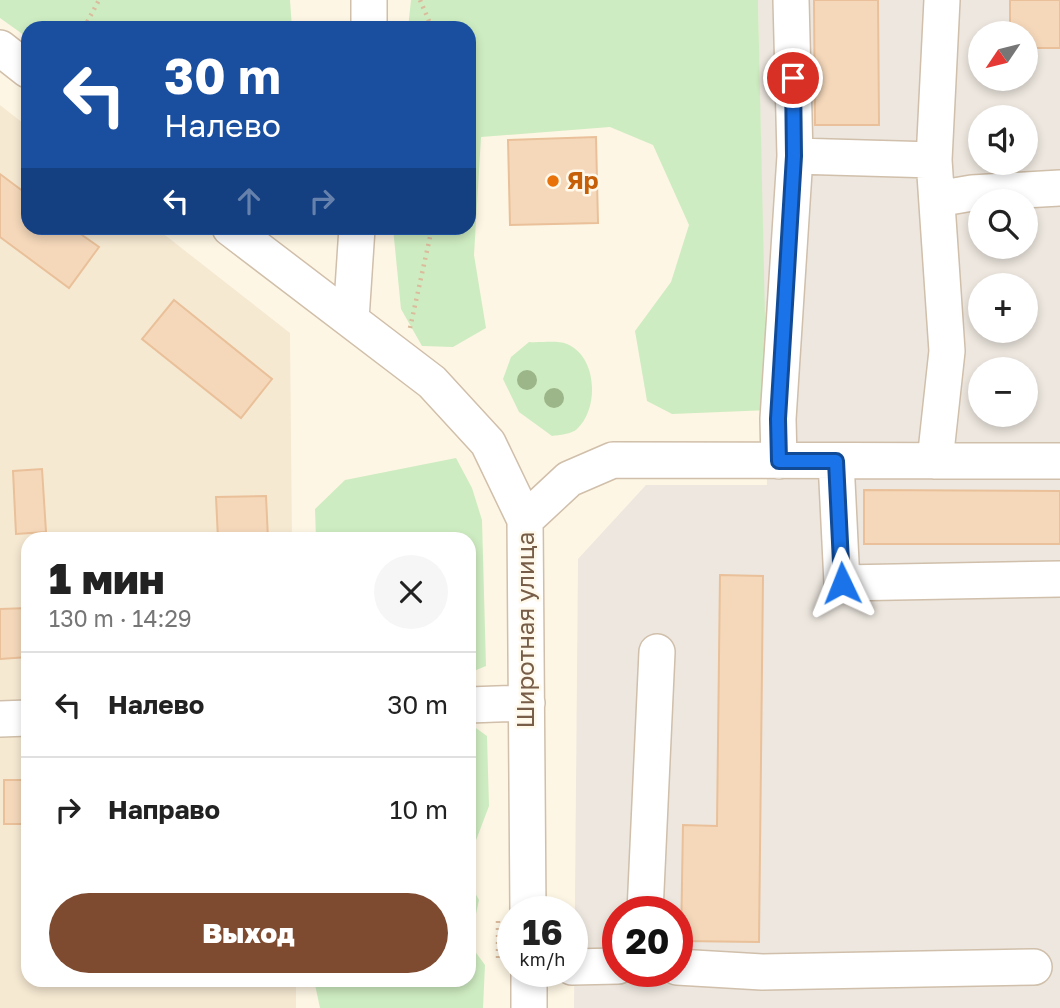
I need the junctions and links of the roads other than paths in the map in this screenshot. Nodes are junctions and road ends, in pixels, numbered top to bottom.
1 (369, 0) edge
2 (791, 0) edge
3 (942, 0) edge
4 (369, 21) edge
5 (0, 48) edge
6 (21, 64) edge
7 (794, 156) junction
8 (934, 160) junction
9 (1060, 188) edge
10 (937, 199) junction
11 (239, 235) edge
12 (357, 235) edge
13 (351, 319) junction
14 (779, 461) junction
15 (836, 461) junction
16 (935, 461) junction
17 (1060, 461) edge
18 (525, 520) junction
19 (1060, 579) edge
20 (657, 652) dead end
21 (527, 703) junction
22 (476, 705) edge
23 (21, 718) edge
24 (0, 719) edge
25 (528, 896) edge
26 (646, 896) edge
27 (1034, 967) dead end
28 (693, 968) edge
29 (529, 987) edge
30 (529, 1008) edge

1 - 4 street
2 - 7 street
3 - 8 street
5 - 6 street
7 - 8 street
7 - 14 street
8 - 10 street
9 - 10 street
10 - 16 street
11 - 13 street, Широтная улица
12 - 13 street
13 - 18 street, Широтная улица
14 - 15 street
14 - 18 street
15 - 16 street
15 - 19 street
16 - 17 street
18 - 21 street, Широтная улица
20 - 26 street
21 - 22 street
21 - 25 street, Широтная улица
23 - 24 street
27 - 28 street
29 - 30 street

